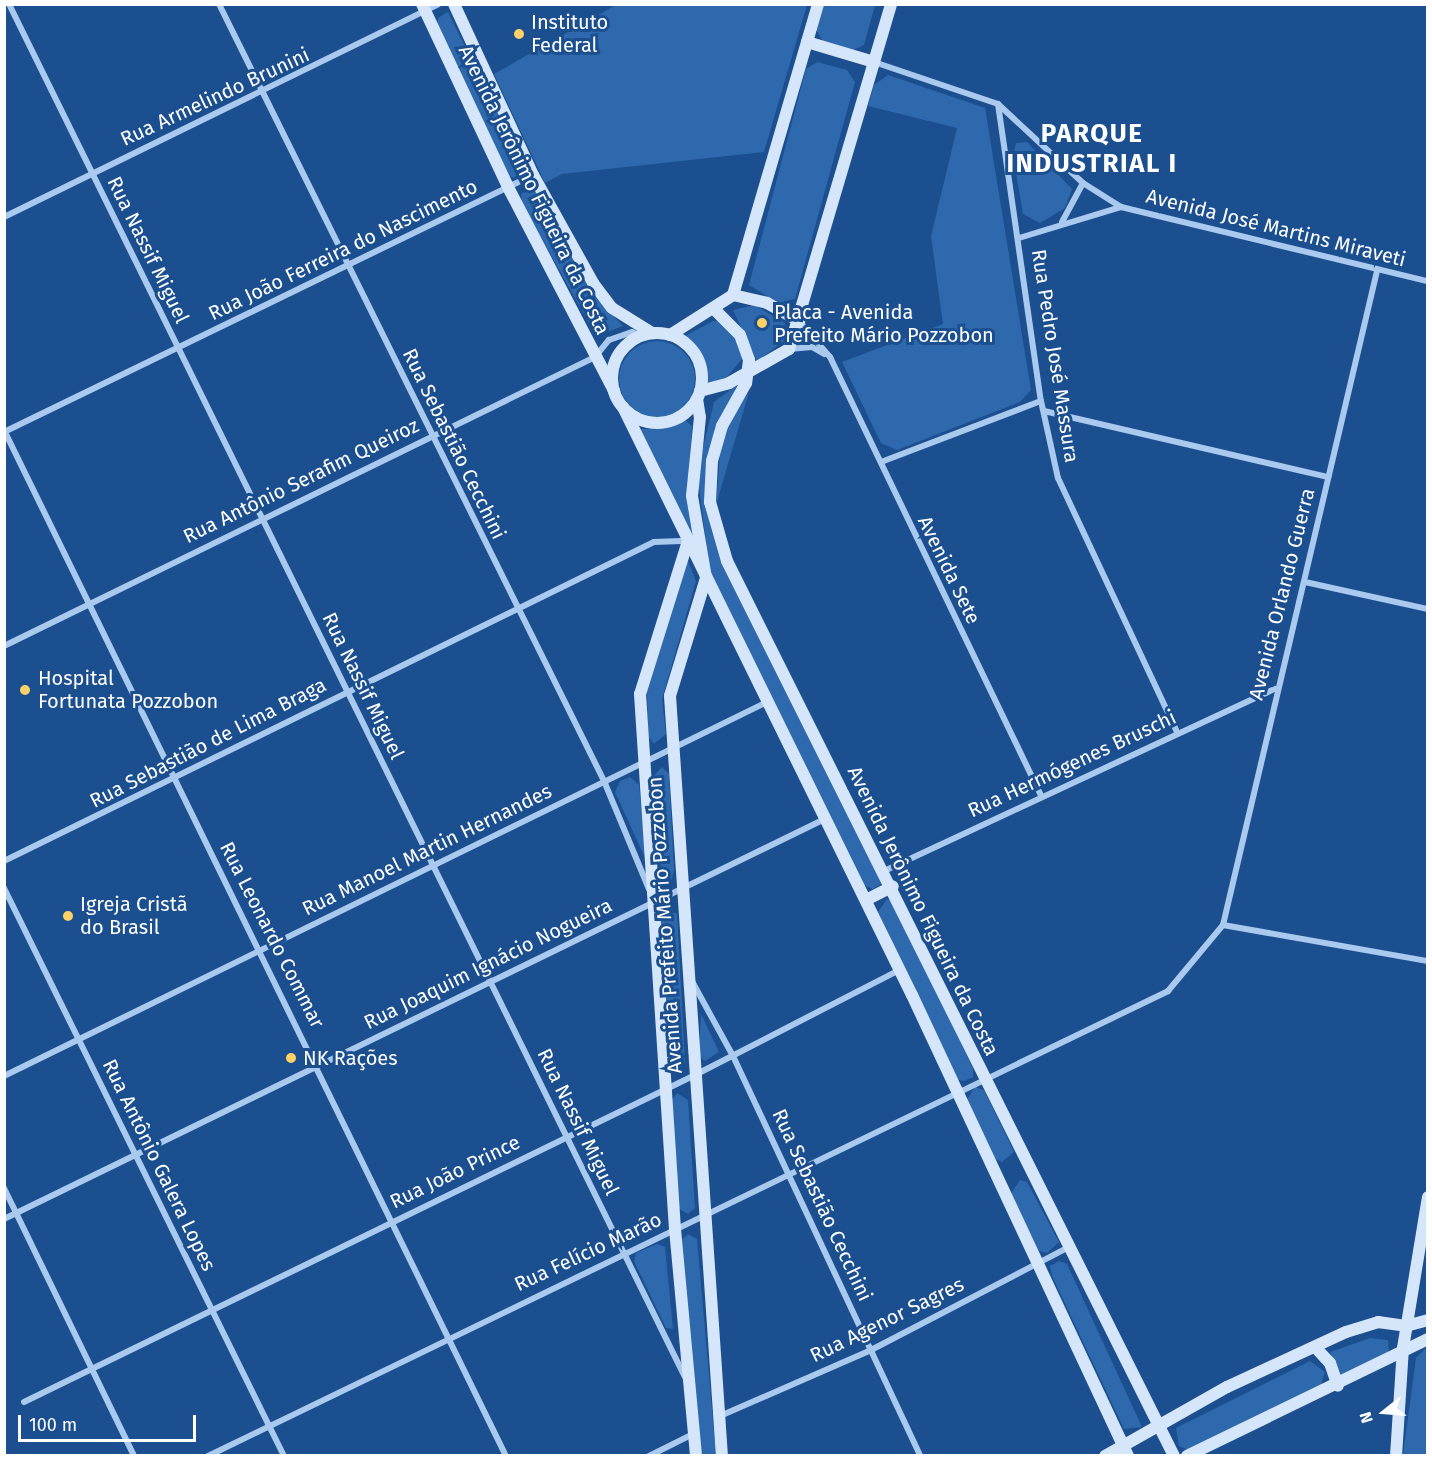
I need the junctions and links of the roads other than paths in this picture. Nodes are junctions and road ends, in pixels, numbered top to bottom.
1 (9, 4) edge
2 (219, 4) edge
3 (439, 4) edge
4 (453, 4) edge
5 (818, 4) edge
6 (891, 4) edge
7 (424, 8) edge
8 (807, 42) junction
9 (874, 62) junction
10 (261, 95) junction
11 (998, 104) junction
12 (92, 173) junction
13 (533, 175) junction
14 (1083, 183) junction
15 (509, 189) junction
16 (1121, 207) junction
17 (4, 217) edge
18 (1062, 223) junction
19 (1019, 238) junction
20 (347, 268) junction
21 (1377, 271) junction
22 (1428, 280) edge
23 (733, 295) junction
24 (715, 310) junction
25 (798, 321) junction
26 (647, 334) junction
27 (670, 335) junction
28 (178, 348) junction
29 (789, 349) junction
30 (595, 357) junction
31 (830, 357) junction
32 (748, 372) junction
33 (614, 391) junction
34 (698, 395) junction
35 (1041, 401) junction
36 (623, 407) junction
37 (1044, 411) junction
38 (5, 431) edge
39 (433, 435) junction
40 (881, 462) junction
41 (1328, 477) junction
42 (262, 519) junction
43 (688, 542) junction
44 (706, 578) junction
45 (1305, 582) junction
46 (88, 605) junction
47 (1428, 609) edge
48 (516, 610) junction
49 (4, 646) edge
50 (1275, 689) junction
51 (347, 691) junction
52 (767, 702) junction
53 (1177, 732) junction
54 (672, 748) junction
55 (644, 762) junction
56 (174, 780) junction
57 (604, 781) junction
58 (1041, 796) junction
59 (825, 819) junction
60 (4, 861) edge
61 (432, 868) junction
62 (884, 871) junction
63 (683, 886) junction
64 (893, 886) junction
65 (4, 888) edge
66 (866, 900) junction
67 (654, 901) junction
68 (1224, 925) junction
69 (262, 947) junction
70 (1428, 961) edge
71 (900, 969) junction
72 (687, 972) junction
73 (489, 982) junction
74 (80, 1040) junction
75 (733, 1056) junction
76 (318, 1065) junction
77 (695, 1075) junction
78 (4, 1076) edge
79 (983, 1078) junction
80 (666, 1089) junction
81 (956, 1090) junction
82 (566, 1136) junction
83 (137, 1154) junction
84 (789, 1173) junction
85 (4, 1188) edge
86 (1428, 1197) edge
87 (17, 1213) junction
88 (703, 1217) junction
89 (4, 1219) edge
90 (393, 1220) junction
91 (675, 1229) junction
92 (1067, 1248) junction
93 (623, 1250) junction
94 (1040, 1261) junction
95 (212, 1310) junction
96 (1428, 1320) edge
97 (1406, 1326) junction
98 (449, 1337) junction
99 (1428, 1340) edge
100 (1315, 1347) junction
101 (1404, 1348) junction
102 (873, 1349) junction
103 (93, 1368) junction
104 (687, 1382) junction
105 (1338, 1386) junction
106 (24, 1402) dead end
107 (720, 1416) junction
108 (1157, 1425) junction
109 (270, 1426) junction
110 (693, 1434) junction
111 (721, 1441) junction
112 (1126, 1450) edge
113 (134, 1455) edge
114 (208, 1455) edge
115 (284, 1455) edge
116 (506, 1455) edge
117 (649, 1455) edge
118 (696, 1455) edge
119 (722, 1455) edge
120 (728, 1455) edge
121 (920, 1455) edge
122 (1105, 1455) edge
123 (1174, 1455) edge
124 (1187, 1455) edge
125 (1396, 1455) edge

1 - 12 street, Rua Nassif Miguel
2 - 10 street, Rua Sebastião Cecchini
3 - 7 street, Rua Armelindo Brunini
4 - 13 main road, Avenida Jerônimo Figueira da Costa
5 - 8 main road
6 - 9 main road
7 - 10 street, Rua Armelindo Brunini
7 - 15 main road, Avenida Jerônimo Figueira da Costa
8 - 9 main road
8 - 23 main road
9 - 11 street, Avenida José Martins Miraveti
9 - 25 main road
10 - 12 street, Rua Armelindo Brunini
10 - 20 street, Rua Sebastião Cecchini
11 - 14 street, Avenida José Martins Miraveti
11 - 19 street, Rua Pedro José Massura
12 - 17 street, Rua Armelindo Brunini
12 - 28 street, Rua Nassif Miguel
13 - 15 street, Rua João Ferreira do Nascimento
13 - 26 main road, Avenida Jerônimo Figueira da Costa
14 - 16 street, Avenida José Martins Miraveti
14 - 18 street
15 - 20 street, Rua João Ferreira do Nascimento
15 - 30 main road, Avenida Jerônimo Figueira da Costa
16 - 18 street
16 - 21 street, Avenida José Martins Miraveti
18 - 19 street
19 - 35 street, Rua Pedro José Massura
20 - 28 street, Rua João Ferreira do Nascimento
20 - 39 street, Rua Sebastião Cecchini
21 - 22 street, Avenida José Martins Miraveti
21 - 41 street, Avenida Orlando Guerra
23 - 24 main road
23 - 25 main road
24 - 27 main road
24 - 32 main road
25 - 29 main road
25 - 31 street, Avenida Sete
26 - 27 main road
26 - 30 street, Rua Antônio Serafim Queiroz
26 - 33 main road
27 - 34 main road
28 - 38 street, Rua João Ferreira do Nascimento
28 - 42 street, Rua Nassif Miguel
29 - 31 street
29 - 32 main road
30 - 33 main road, Avenida Jerônimo Figueira da Costa
30 - 39 street, Rua Antônio Serafim Queiroz
31 - 40 street, Avenida Sete
32 - 34 main road
32 - 62 main road, Avenida Jerônimo Figueira da Costa
33 - 36 main road
34 - 36 main road
34 - 44 main road, Avenida Prefeito Mário Pozzobon
35 - 37 street, Rua Pedro José Massura
35 - 40 street
36 - 43 main road
37 - 41 street
37 - 53 street, Rua Pedro José Massura
38 - 46 street, Rua Leonardo Commar
39 - 42 street, Rua Antônio Serafim Queiroz
39 - 48 street, Rua Sebastião Cecchini
40 - 58 street, Avenida Sete
41 - 45 street, Avenida Orlando Guerra
42 - 46 street, Rua Antônio Serafim Queiroz
42 - 51 street, Rua Nassif Miguel
43 - 44 main road
43 - 48 street, Rua Sebastião de Lima Braga
43 - 55 main road, Avenida Prefeito Mário Pozzobon
44 - 52 main road
44 - 54 main road, Avenida Prefeito Mário Pozzobon
45 - 47 street
45 - 50 street, Avenida Orlando Guerra
46 - 49 street, Rua Antônio Serafim Queiroz
46 - 56 street, Rua Leonardo Commar
48 - 51 street, Rua Sebastião de Lima Braga
48 - 57 street, Rua Sebastião Cecchini
50 - 53 street, Rua Hermógenes Bruschi
50 - 68 street, Avenida Orlando Guerra
51 - 56 street, Rua Sebastião de Lima Braga
51 - 61 street, Rua Nassif Miguel
52 - 54 street, Rua Manoel Martin Hernandes
52 - 59 main road
53 - 58 street, Rua Hermógenes Bruschi
54 - 55 street, Rua Manoel Martin Hernandes
54 - 63 main road, Avenida Prefeito Mário Pozzobon
55 - 57 street, Rua Manoel Martin Hernandes
55 - 67 main road, Avenida Prefeito Mário Pozzobon
56 - 60 street, Rua Sebastião de Lima Braga
56 - 69 street, Rua Leonardo Commar
57 - 61 street, Rua Manoel Martin Hernandes
57 - 67 street, Rua Sebastião Cecchini
58 - 62 street, Rua Hermógenes Bruschi
59 - 63 street, Rua Joaquim Ignácio Nogueira
59 - 66 main road
61 - 69 street, Rua Manoel Martin Hernandes
61 - 73 street, Rua Nassif Miguel
62 - 64 main road, Avenida Jerônimo Figueira da Costa
63 - 67 street, Rua Joaquim Ignácio Nogueira
63 - 72 main road, Avenida Prefeito Mário Pozzobon
64 - 66 main road
64 - 79 main road, Avenida Jerônimo Figueira da Costa
65 - 74 street, Rua Antônio Galera Lopes
66 - 71 main road
67 - 73 street, Rua Joaquim Ignácio Nogueira
67 - 80 main road, Avenida Prefeito Mário Pozzobon
68 - 70 street
68 - 79 street, Rua Felício Marão
69 - 74 street, Rua Manoel Martin Hernandes
69 - 76 street, Rua Leonardo Commar
71 - 75 street, Rua João Prince
71 - 81 main road
72 - 75 street, Rua Sebastião Cecchini
72 - 77 main road, Avenida Prefeito Mário Pozzobon
73 - 76 street, Rua Joaquim Ignácio Nogueira
73 - 82 street, Rua Nassif Miguel
74 - 78 street, Rua Manoel Martin Hernandes
74 - 83 street, Rua Antônio Galera Lopes
75 - 77 street, Rua João Prince
75 - 84 street, Rua Sebastião Cecchini
76 - 83 street, Rua Joaquim Ignácio Nogueira
76 - 90 street, Rua Leonardo Commar
77 - 80 street, Rua João Prince
77 - 88 main road, Avenida Prefeito Mário Pozzobon
79 - 81 street, Rua Felício Marão
79 - 92 main road, Avenida Jerônimo Figueira da Costa
80 - 82 street, Rua João Prince
80 - 91 main road, Avenida Prefeito Mário Pozzobon
81 - 84 street, Rua Felício Marão
81 - 94 main road
82 - 90 street, Rua João Prince
82 - 93 street, Rua Nassif Miguel
83 - 87 street, Rua Joaquim Ignácio Nogueira
83 - 95 street, Rua Antônio Galera Lopes
84 - 88 street, Rua Felício Marão
84 - 102 street, Rua Sebastião Cecchini
85 - 87 street
86 - 97 main road
87 - 89 street, Rua Joaquim Ignácio Nogueira
87 - 103 street
88 - 91 street, Rua Felício Marão
88 - 107 main road, Avenida Prefeito Mário Pozzobon
90 - 95 street, Rua João Prince
90 - 98 street, Rua Leonardo Commar
91 - 93 street, Rua Felício Marão
91 - 104 main road, Avenida Prefeito Mário Pozzobon
92 - 94 street, Rua Agenor Sagres
92 - 108 main road, Avenida Jerônimo Figueira da Costa
93 - 98 street, Rua Felício Marão
93 - 104 street, Rua Nassif Miguel
94 - 102 street, Rua Agenor Sagres
94 - 112 main road
95 - 103 street, Rua João Prince
95 - 109 street, Rua Antônio Galera Lopes
96 - 97 main road
97 - 100 main road
97 - 101 main road
98 - 109 street, Rua Felício Marão
98 - 116 street, Rua Leonardo Commar
99 - 101 main road
100 - 105 main road
100 - 108 main road
101 - 105 main road
101 - 125 main road
102 - 107 street, Rua Agenor Sagres
102 - 121 street, Rua Sebastião Cecchini
103 - 106 street, Rua João Prince
103 - 113 street
104 - 110 main road, Avenida Prefeito Mário Pozzobon
105 - 124 main road
107 - 111 main road, Avenida Prefeito Mário Pozzobon
108 - 112 main road
108 - 123 main road, Avenida Jerônimo Figueira da Costa
109 - 114 street, Rua Felício Marão
109 - 115 street, Rua Antônio Galera Lopes
110 - 117 street
110 - 118 main road, Avenida Prefeito Mário Pozzobon
111 - 119 main road, Avenida Prefeito Mário Pozzobon
111 - 120 street
112 - 122 main road

